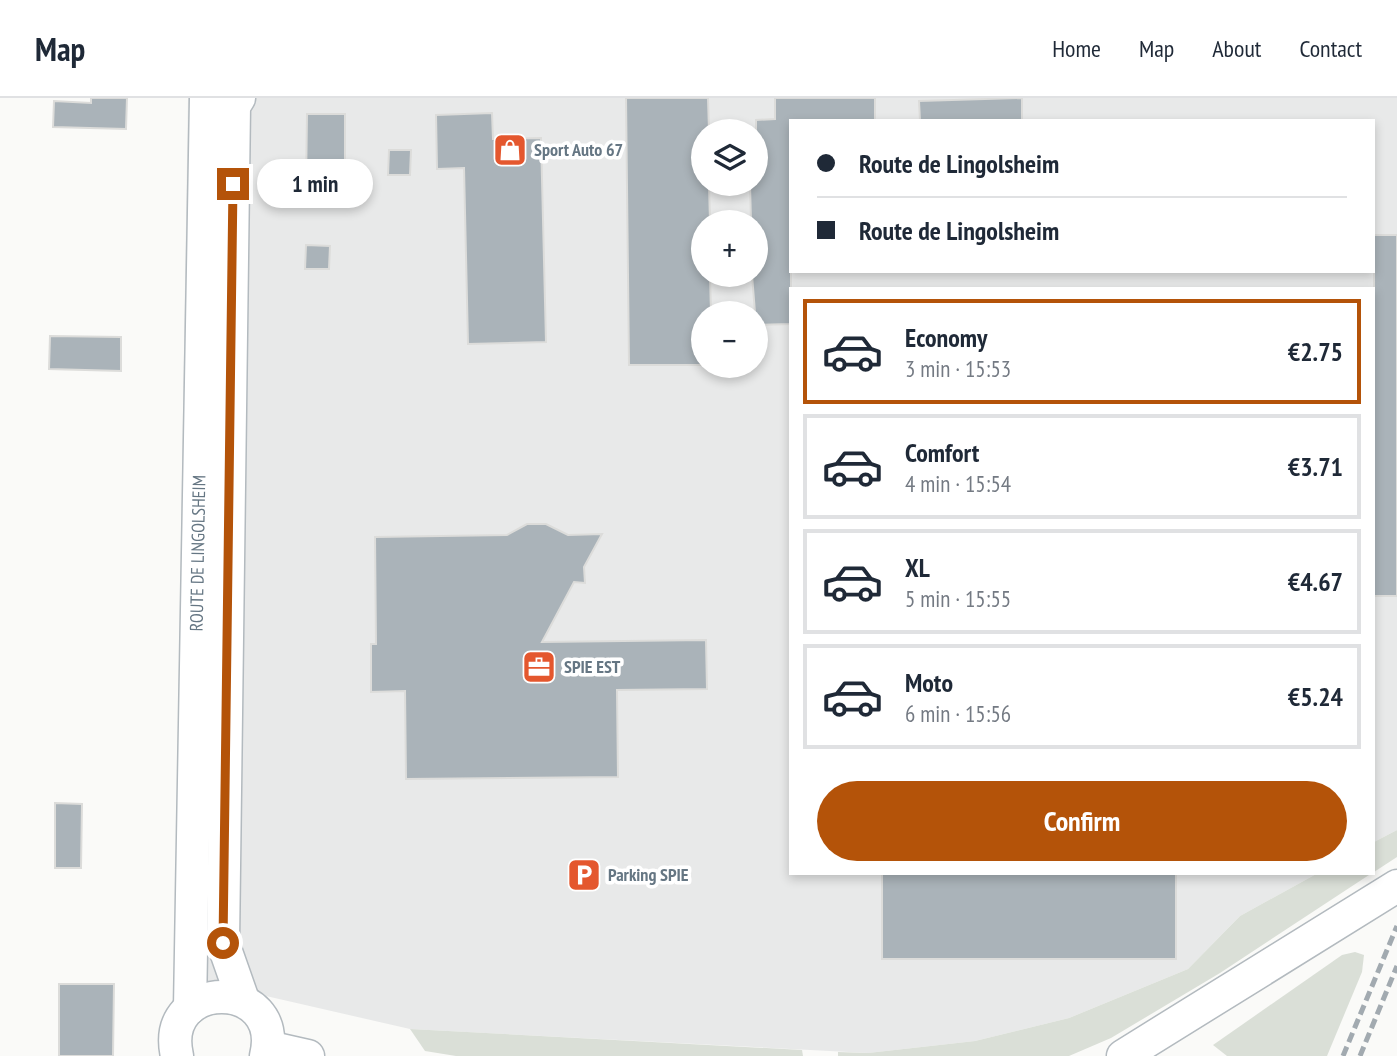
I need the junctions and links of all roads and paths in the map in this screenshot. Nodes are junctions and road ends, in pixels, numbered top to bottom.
1 (206, 98) edge
2 (239, 98) edge
3 (1397, 886) edge
4 (243, 1000) junction
5 (190, 1008) junction
6 (267, 1051) edge
7 (177, 1056) edge
8 (307, 1056) edge
9 (1123, 1056) edge

1 - 5 main road, ROUTE DE LINGOLSHEIM
2 - 4 main road, ROUTE DE LINGOLSHEIM
3 - 9 main road
4 - 5 main road
4 - 6 main road, ROUTE DE LINGOLSHEIM
5 - 7 main road
6 - 8 main road

